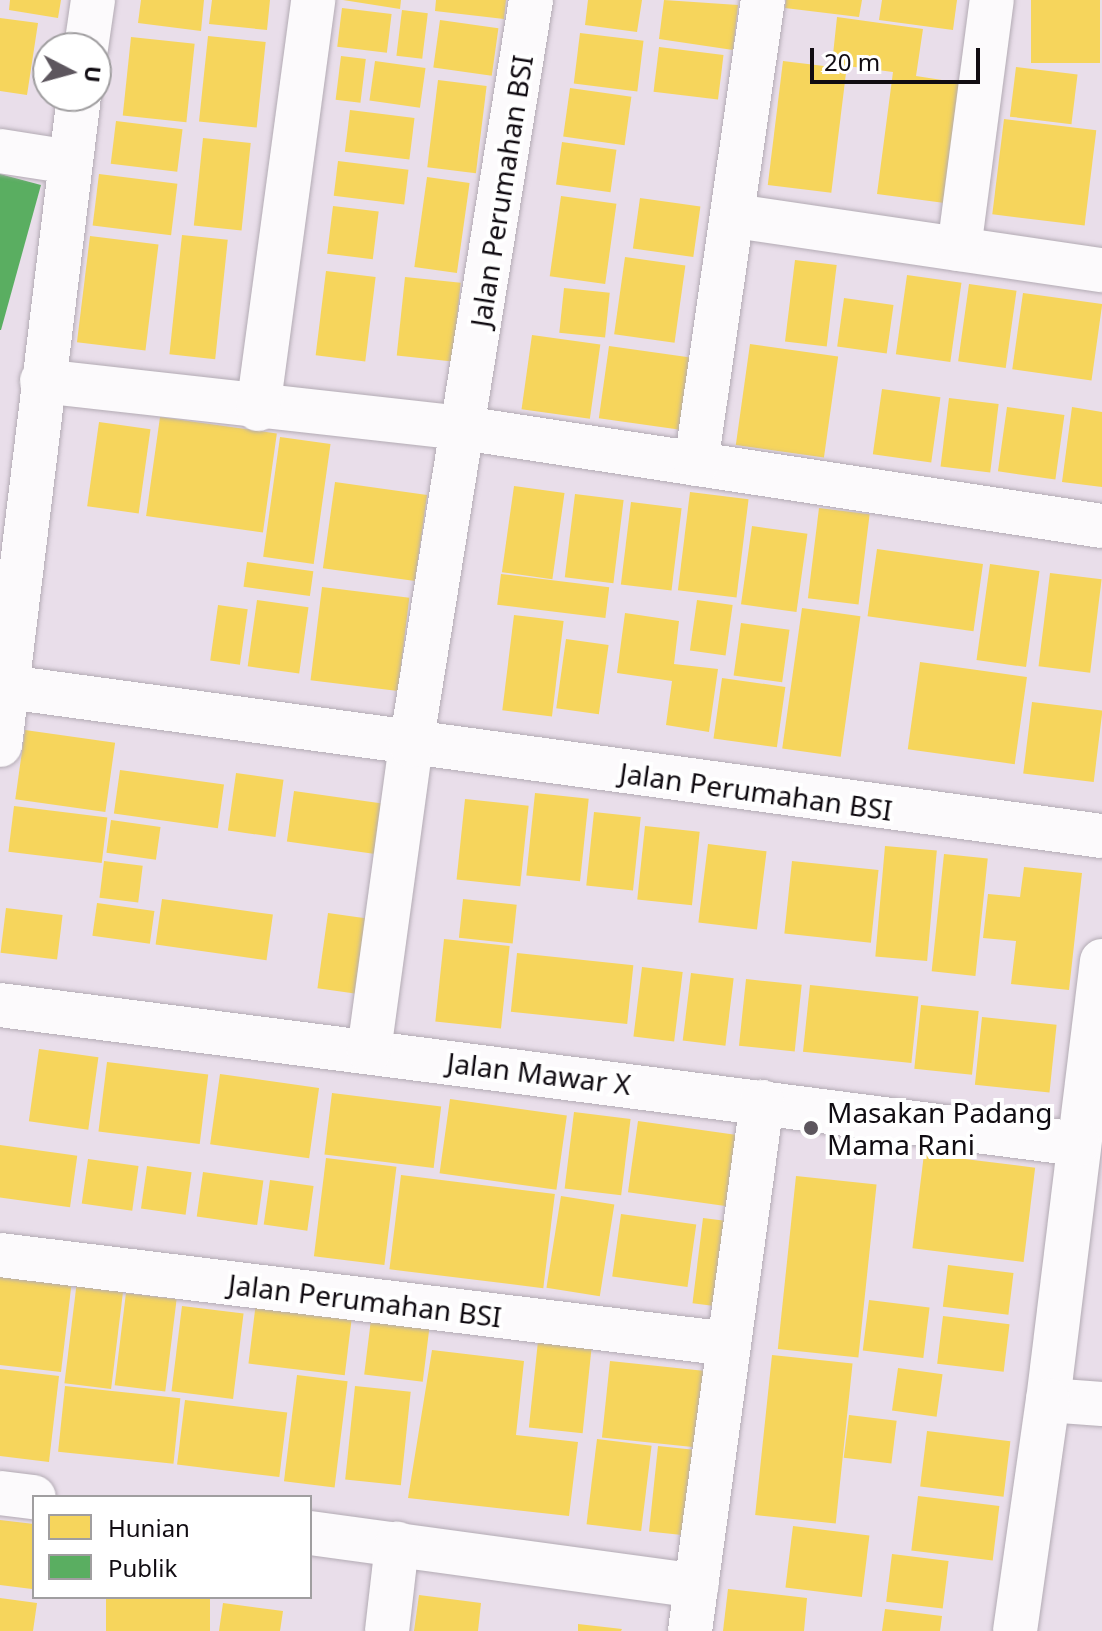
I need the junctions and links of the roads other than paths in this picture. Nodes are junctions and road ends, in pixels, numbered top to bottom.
1 (93, 0) edge
2 (313, 0) edge
3 (531, 0) edge
4 (763, 0) edge
5 (992, 0) edge
6 (88, 32) edge
7 (77, 112) edge
8 (0, 151) edge
9 (70, 162) junction
10 (735, 216) junction
11 (959, 249) junction
12 (1102, 270) edge
13 (42, 381) junction
14 (258, 409) junction
15 (463, 428) junction
16 (696, 464) junction
17 (14, 503) edge
18 (1102, 526) edge
19 (8, 687) junction
20 (0, 745) edge
21 (411, 745) junction
22 (1102, 836) edge
23 (1102, 961) edge
24 (0, 1005) edge
25 (369, 1051) junction
26 (762, 1102) junction
27 (1078, 1144) junction
28 (0, 1255) edge
29 (729, 1344) junction
30 (1048, 1400) junction
31 (1102, 1404) edge
32 (0, 1493) edge
33 (32, 1497) edge
34 (312, 1533) edge
35 (397, 1544) junction
36 (696, 1586) junction
37 (387, 1631) edge
38 (690, 1631) edge
39 (1015, 1631) edge

1 - 6 street
2 - 14 street
3 - 15 street, Jalan Perumahan BSI
4 - 10 street
5 - 11 street
7 - 9 street
8 - 9 street
9 - 13 street
10 - 11 street
10 - 16 street
11 - 12 street
13 - 14 street
13 - 17 street
14 - 15 street
15 - 16 street
15 - 21 street, Jalan Perumahan BSI
16 - 18 street
17 - 19 street
19 - 20 street
19 - 21 street, Jalan Perumahan BSI
21 - 22 street, Jalan Perumahan BSI
21 - 25 street, Jalan Perumahan BSI
23 - 27 street
24 - 25 street, Jalan Mawar X
25 - 26 street, Jalan Mawar X
26 - 27 street, Jalan Mawar X
26 - 29 street
27 - 30 street
28 - 29 street, Jalan Perumahan BSI
29 - 36 street
30 - 31 street
30 - 39 street
32 - 33 street
34 - 35 street
35 - 36 street
35 - 37 street
36 - 38 street

